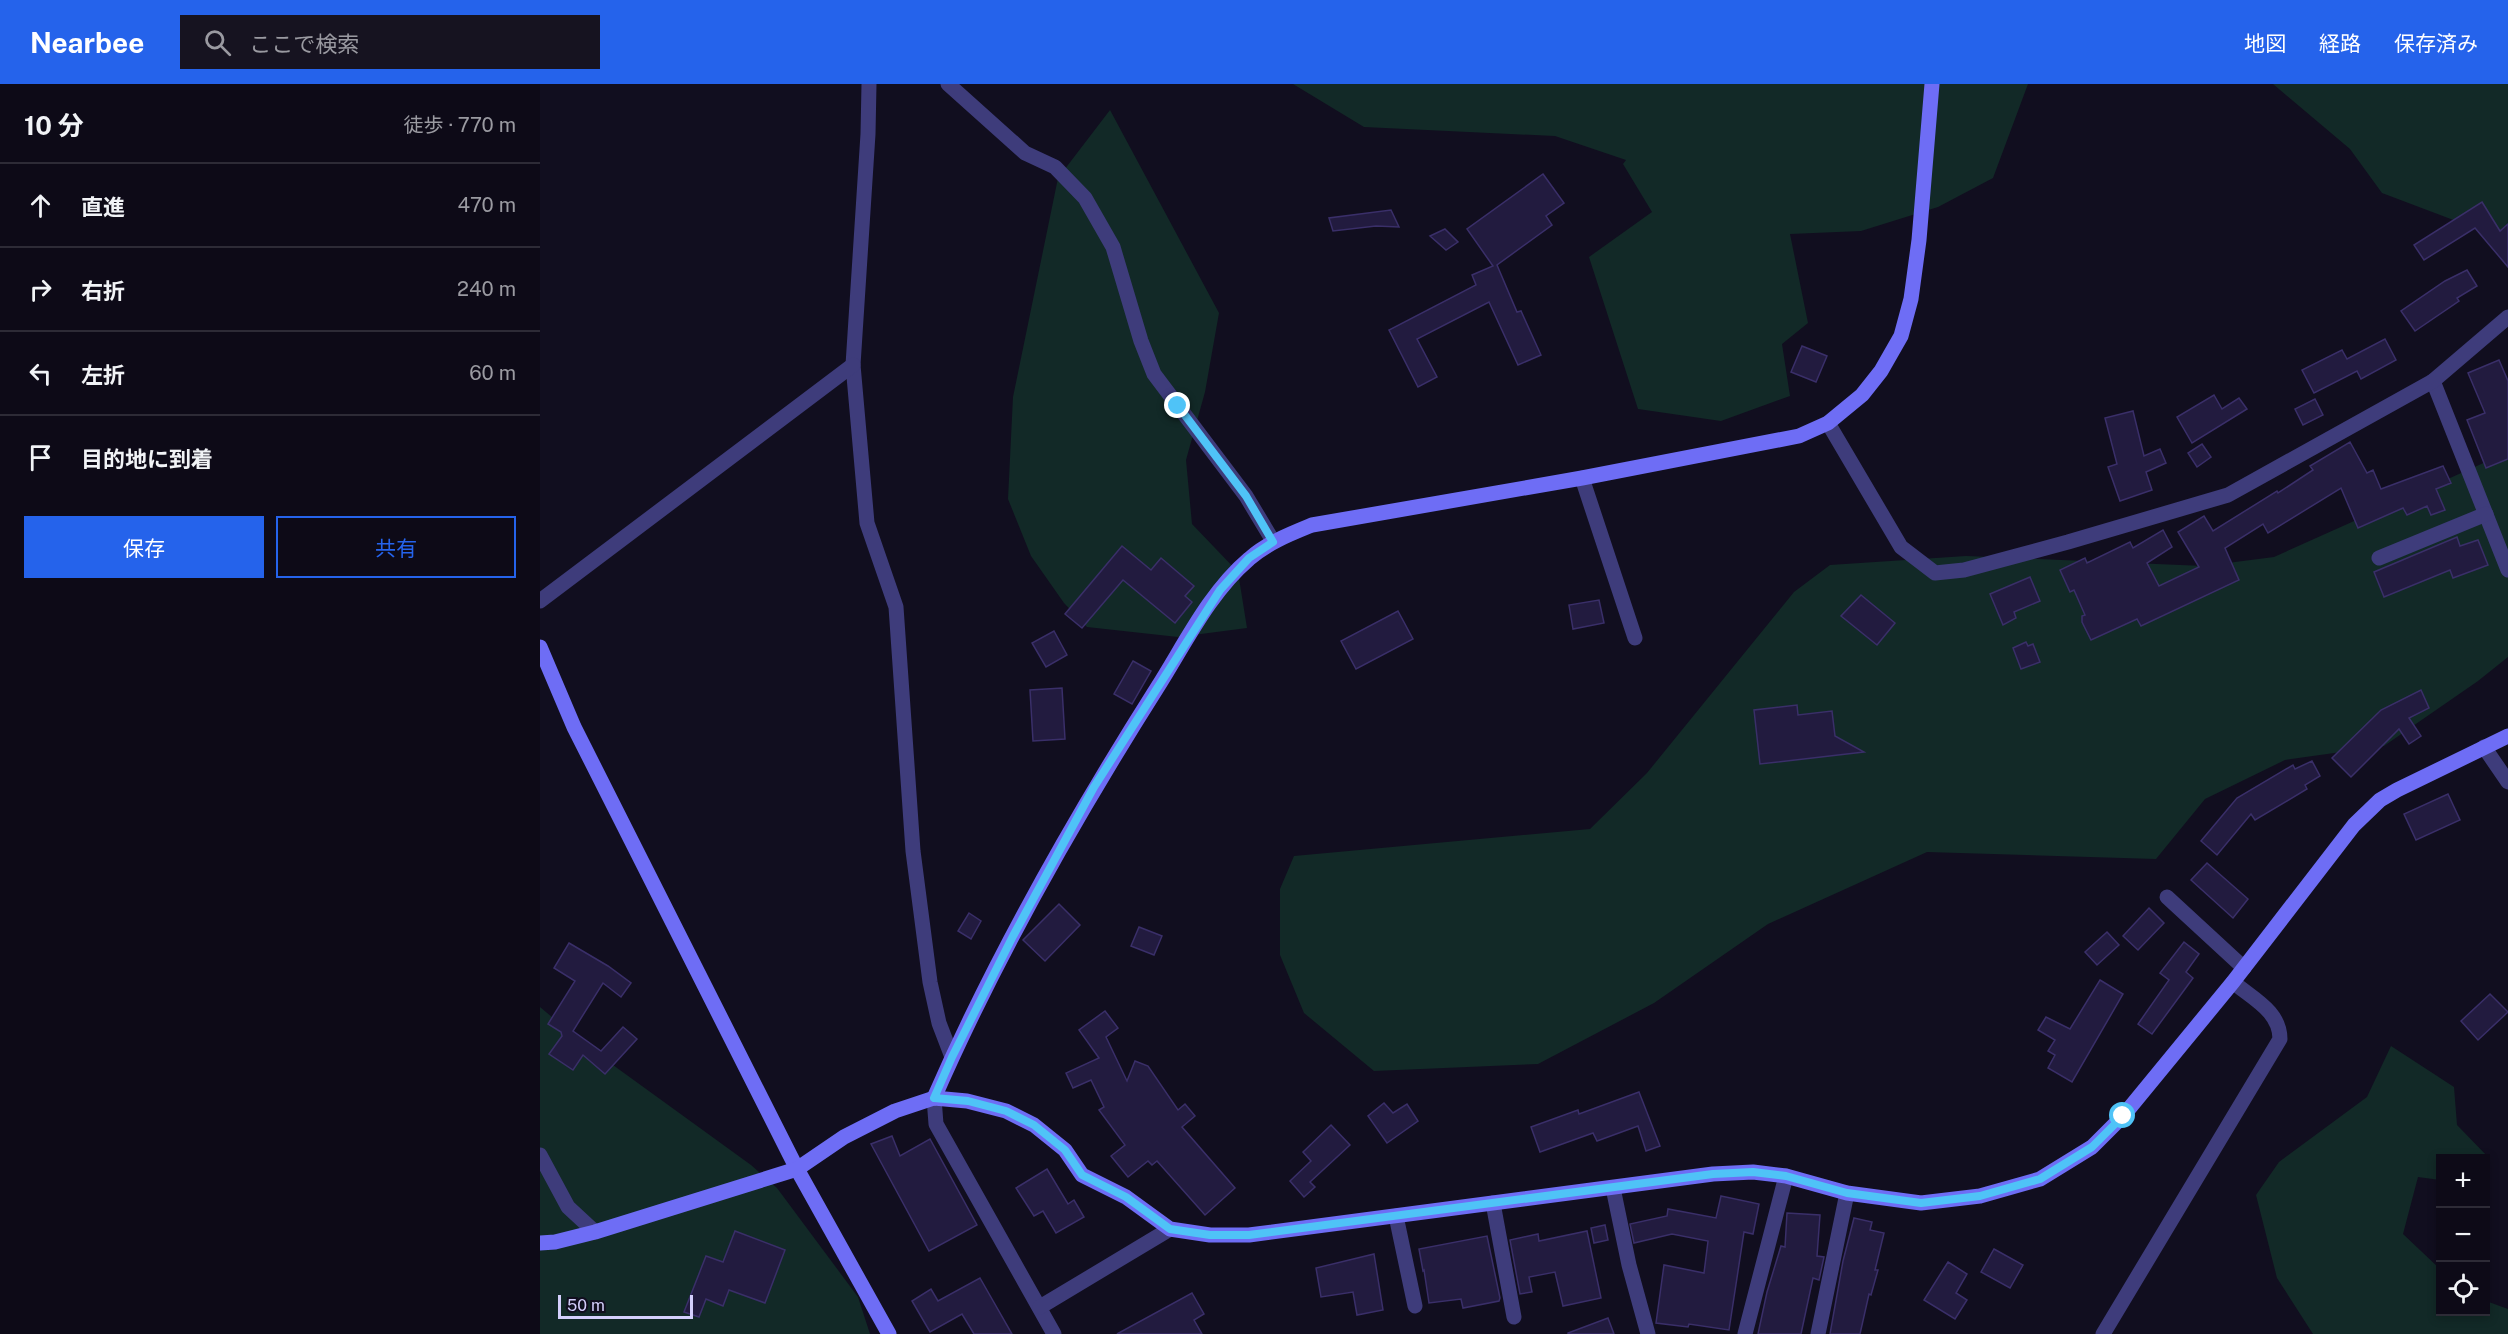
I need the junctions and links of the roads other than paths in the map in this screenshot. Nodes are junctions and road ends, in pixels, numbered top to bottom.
1 (869, 84) edge
2 (948, 84) edge
3 (1932, 84) edge
4 (2508, 317) edge
5 (853, 364) junction
6 (2433, 381) junction
7 (1828, 423) junction
8 (1582, 478) junction
9 (2486, 514) junction
10 (1273, 542) junction
11 (2379, 558) dead end
12 (2508, 570) edge
13 (540, 601) edge
14 (1635, 638) dead end
15 (540, 646) edge
16 (2508, 736) edge
17 (2484, 747) junction
18 (2508, 782) edge
19 (2167, 897) dead end
20 (2244, 968) junction
21 (2233, 982) junction
22 (952, 1057) junction
23 (934, 1098) junction
24 (540, 1155) edge
25 (797, 1169) junction
26 (1786, 1176) junction
27 (1613, 1188) junction
28 (1847, 1193) junction
29 (1493, 1203) junction
30 (1396, 1216) junction
31 (1170, 1229) junction
32 (595, 1232) junction
33 (540, 1244) edge
34 (1416, 1306) dead end
35 (1040, 1307) junction
36 (1514, 1317) dead end
37 (889, 1334) edge
38 (1054, 1334) edge
39 (1648, 1334) edge
40 (1745, 1334) edge
41 (1818, 1334) edge
42 (2103, 1334) edge

1 - 5 street
2 - 10 street
3 - 7 street
4 - 6 street
5 - 13 street
5 - 22 street
6 - 7 street
6 - 9 street
7 - 8 street
8 - 10 street
8 - 14 street
9 - 11 street
9 - 12 street
10 - 22 street
15 - 25 street
16 - 17 street
17 - 18 street
17 - 20 street
19 - 20 street
20 - 21 street
21 - 28 street
21 - 42 street
22 - 23 street
23 - 25 street
23 - 31 street
23 - 35 street
24 - 32 street
25 - 32 street
25 - 37 street
26 - 27 street
26 - 28 street
26 - 40 street
27 - 29 street
27 - 39 street
28 - 41 street
29 - 30 street
29 - 36 street
30 - 31 street
30 - 34 street
31 - 35 street
32 - 33 street
35 - 38 street

